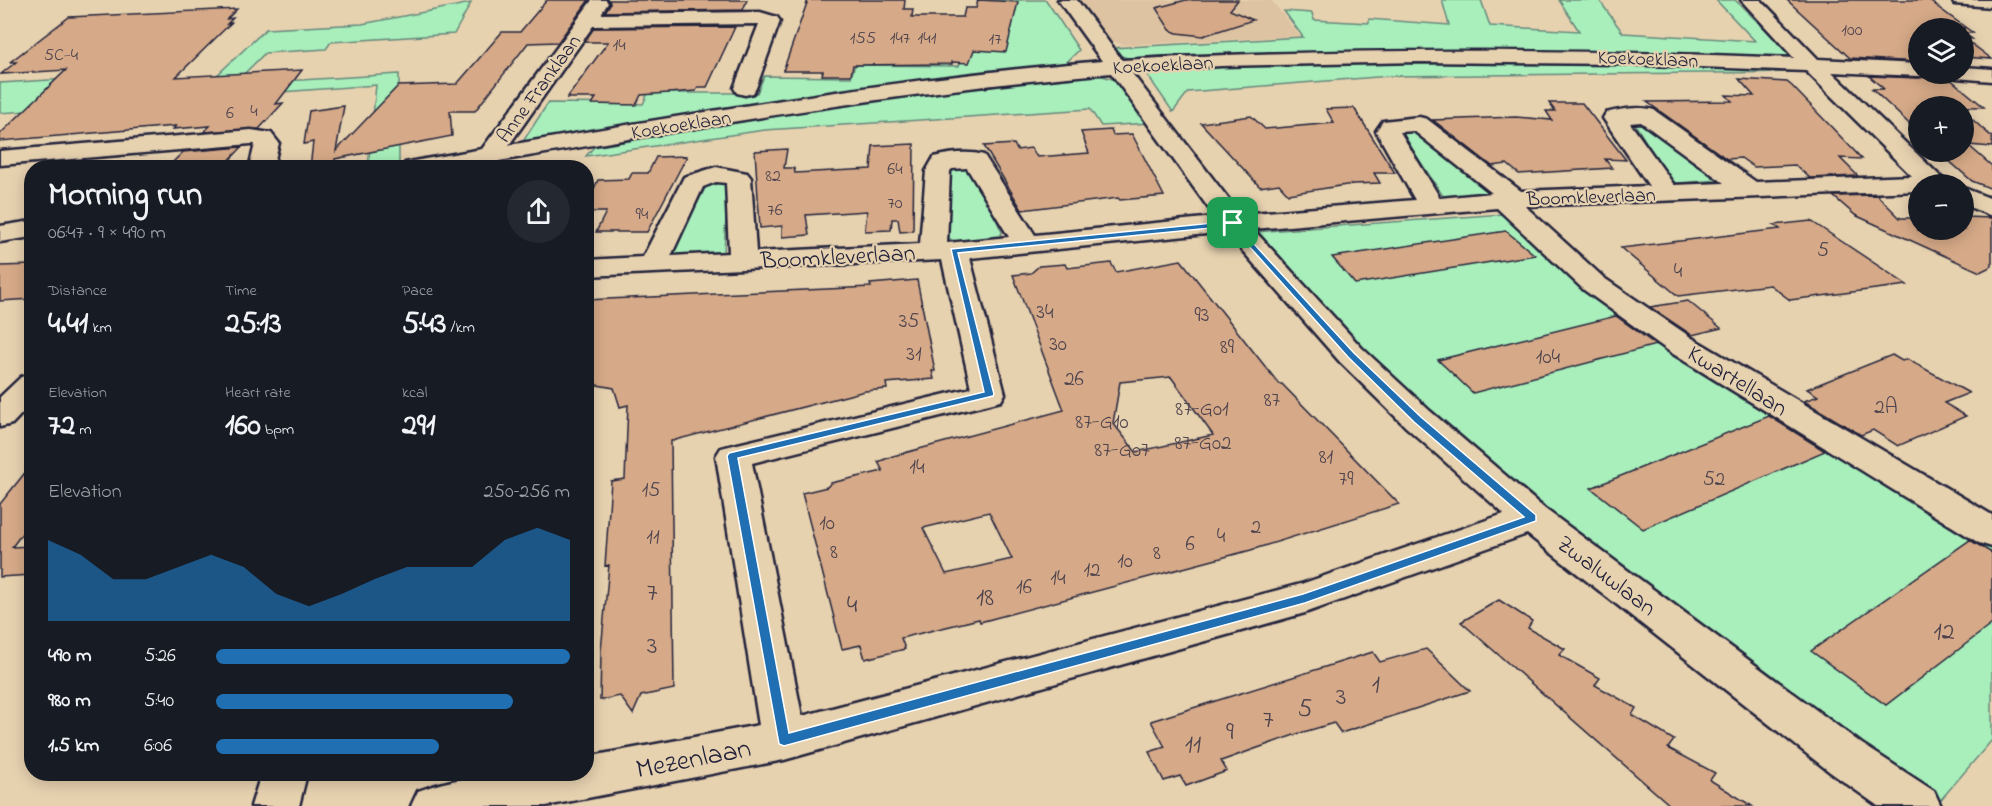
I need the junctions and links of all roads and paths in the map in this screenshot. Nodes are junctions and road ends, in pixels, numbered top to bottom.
1 (601, 0) edge
2 (1066, 0) edge
3 (1750, 0) edge
4 (1961, 0) edge
5 (1992, 2) edge
6 (587, 20) junction
7 (1812, 65) junction
8 (1118, 66) junction
9 (1908, 70) edge
10 (1974, 74) edge
11 (1992, 75) edge
12 (745, 88) dead end
13 (0, 159) edge
14 (263, 160) edge
15 (487, 160) edge
16 (497, 160) edge
17 (1923, 174) edge
18 (1908, 185) edge
19 (1750, 190) junction
20 (1667, 193) junction
21 (1509, 200) junction
22 (1974, 200) edge
23 (1431, 205) junction
24 (1992, 208) edge
25 (1233, 223) junction
26 (24, 230) edge
27 (0, 234) edge
28 (1027, 244) junction
29 (944, 251) junction
30 (743, 260) junction
31 (653, 264) junction
32 (594, 268) edge
33 (24, 392) edge
34 (0, 416) edge
35 (1532, 518) junction
36 (1992, 533) edge
37 (784, 740) junction
38 (594, 776) edge
39 (282, 781) edge
40 (567, 781) edge
41 (275, 806) edge
42 (435, 806) edge
43 (1917, 806) edge

1 - 6 street, Anne Franklaan
2 - 8 street, Zwaluwlaan
3 - 7 street
4 - 5 street
6 - 12 street, Anne Franklaan
6 - 15 street, Anne Franklaan
7 - 8 street, Koekoeklaan
7 - 9 street, Koekoeklaan
7 - 17 street
8 - 16 street, Koekoeklaan
8 - 25 street, Zwaluwlaan
10 - 11 street
13 - 14 street
18 - 19 street, Boomkleverlaan
19 - 20 street, Boomkleverlaan
19 - 20 street, Boomkleverlaan
20 - 21 street, Boomkleverlaan
21 - 23 street, Boomkleverlaan
21 - 23 street, Boomkleverlaan
21 - 36 street, Kwartellaan
22 - 24 street
23 - 25 street, Boomkleverlaan
25 - 28 street, Boomkleverlaan
25 - 35 street, Zwaluwlaan
26 - 27 street
28 - 29 street, Boomkleverlaan
28 - 29 street, Boomkleverlaan
29 - 30 street, Boomkleverlaan
29 - 37 street
30 - 31 street, Boomkleverlaan
30 - 31 street, Boomkleverlaan
31 - 32 street, Boomkleverlaan
33 - 34 street
35 - 37 street, Mezenlaan
35 - 43 street, Zwaluwlaan
37 - 38 street, Mezenlaan
39 - 41 street
40 - 42 street, Mezenlaan

